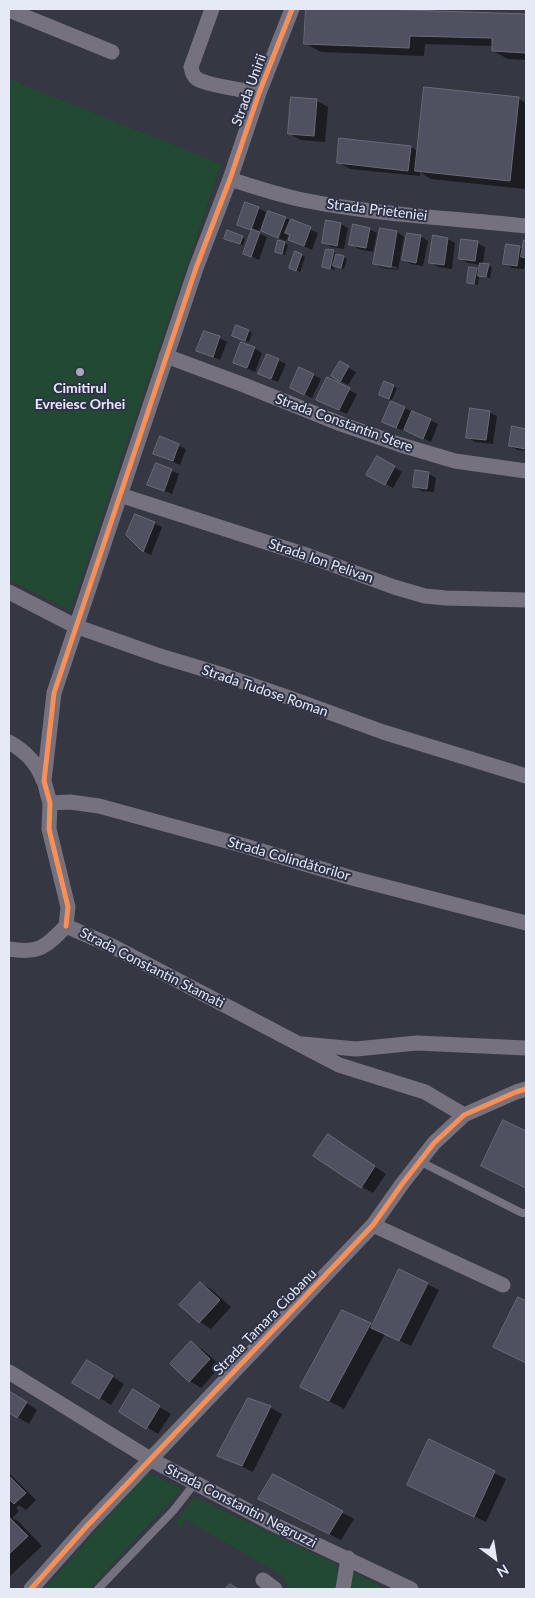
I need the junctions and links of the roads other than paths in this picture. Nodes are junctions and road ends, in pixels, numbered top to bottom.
1 (212, 9) edge
2 (292, 9) edge
3 (9, 10) edge
4 (112, 52) dead end
5 (259, 93) junction
6 (230, 179) junction
7 (526, 226) edge
8 (166, 356) junction
9 (526, 471) edge
10 (120, 495) junction
11 (9, 592) edge
12 (526, 600) edge
13 (75, 626) junction
14 (9, 742) edge
15 (526, 776) edge
16 (44, 781) junction
17 (50, 803) junction
18 (526, 923) edge
19 (66, 926) junction
20 (9, 949) edge
21 (296, 1043) junction
22 (526, 1048) edge
23 (526, 1089) edge
24 (464, 1115) junction
25 (419, 1161) junction
26 (526, 1213) edge
27 (373, 1225) junction
28 (503, 1285) dead end
29 (9, 1372) edge
30 (150, 1459) junction
31 (195, 1483) junction
32 (348, 1558) junction
33 (31, 1589) edge
34 (98, 1589) edge
35 (343, 1589) edge
36 (411, 1589) edge

1 - 5 street, Strada Unirii
2 - 5 street, Strada Unirii
3 - 4 street
5 - 6 street, Strada Unirii
6 - 7 street, Strada Prieteniei
6 - 8 street, Strada Unirii
8 - 9 street, Strada Constantin Stere
8 - 10 street, Strada Unirii
10 - 12 street, Strada Ion Pelivan
10 - 13 street, Strada Unirii
11 - 13 street, Strada Tudose Roman
13 - 15 street, Strada Tudose Roman
13 - 16 street, Strada Unirii
14 - 16 street
16 - 17 street
17 - 18 street, Strada Colindătorilor
17 - 19 street
19 - 20 street, Strada Constantin Stamati
19 - 21 street, Strada Constantin Stamati
21 - 22 street, Strada Constantin Stamati
21 - 24 street, Strada Constantin Stamati
23 - 24 street, Strada Tamara Ciobanu
24 - 25 street, Strada Tamara Ciobanu
25 - 26 lane
25 - 27 street, Strada Tamara Ciobanu
27 - 28 street
27 - 30 street, Strada Tamara Ciobanu
29 - 30 street, Strada Constantin Negruzzi
30 - 31 street, Strada Constantin Negruzzi
30 - 33 street, Strada Tamara Ciobanu
31 - 32 street, Strada Constantin Negruzzi
31 - 34 lane
32 - 35 street
32 - 36 street, Strada Constantin Negruzzi

